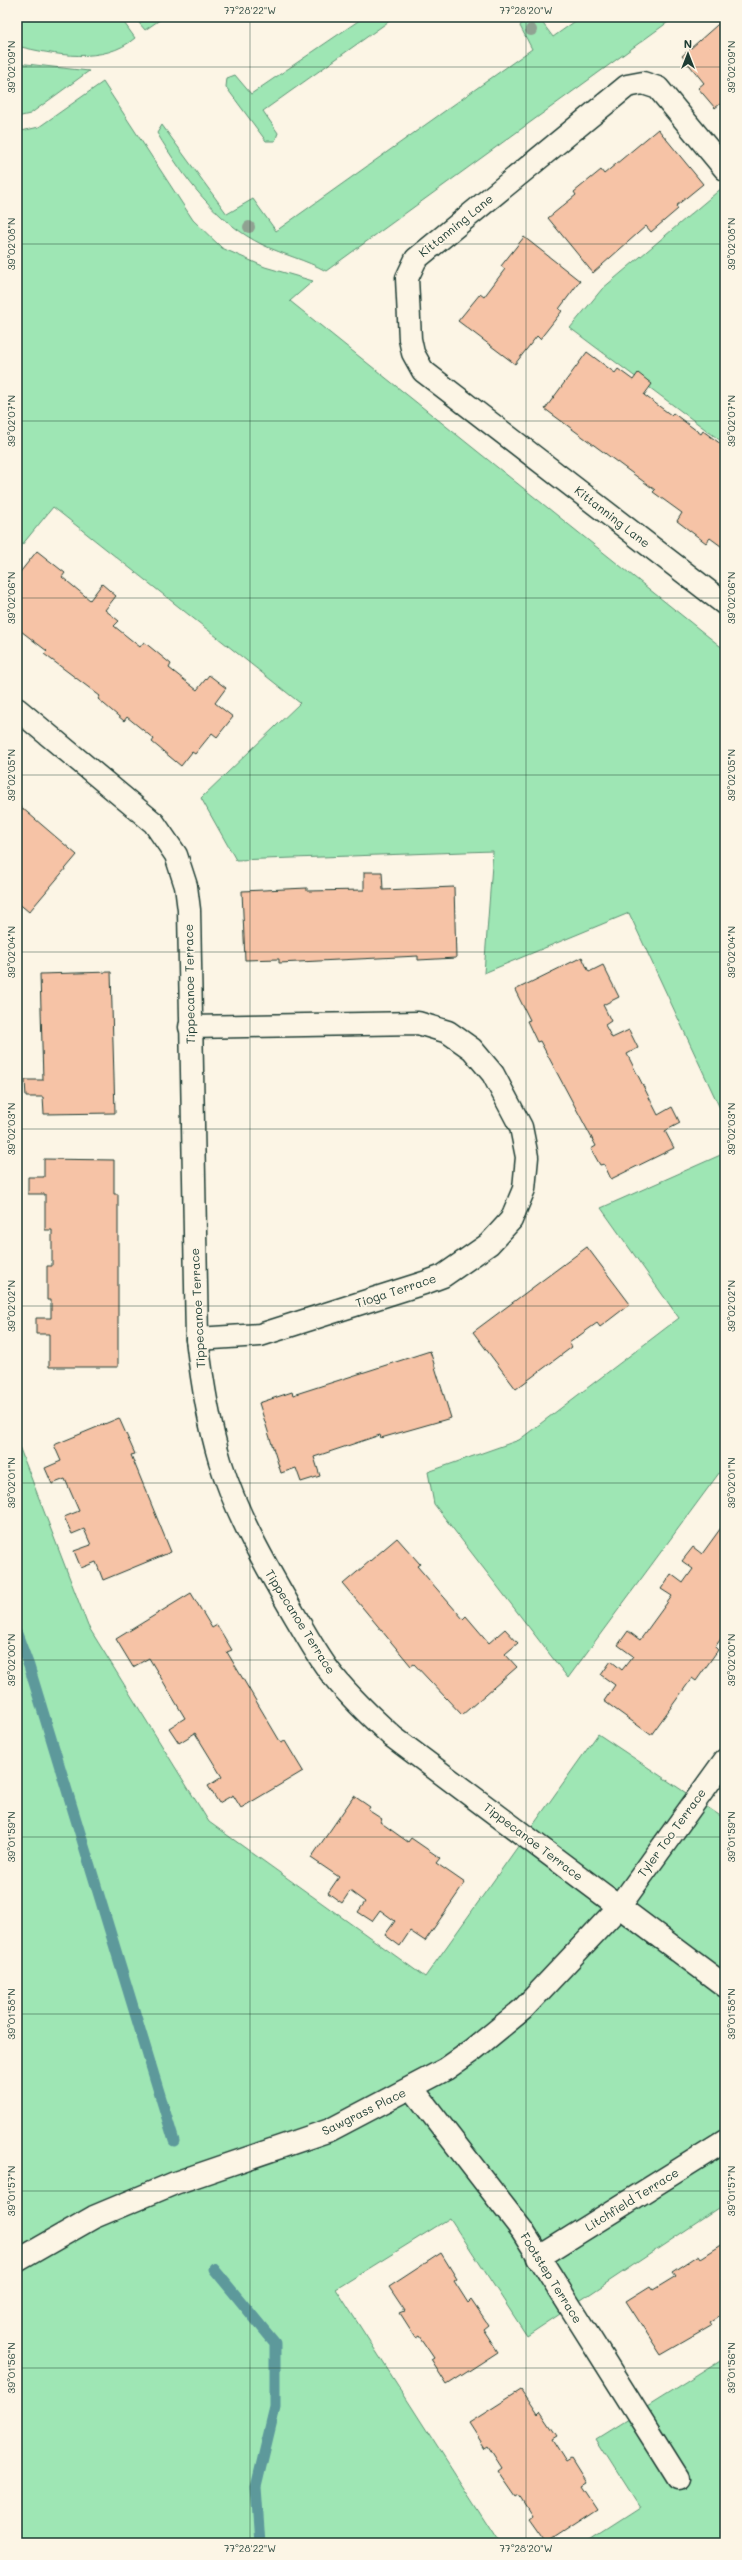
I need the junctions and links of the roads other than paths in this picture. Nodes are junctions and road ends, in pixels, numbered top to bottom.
1 (725, 169) edge
2 (725, 604) edge
3 (17, 709) edge
4 (190, 1027) junction
5 (198, 1339) junction
6 (725, 1760) edge
7 (619, 1907) junction
8 (725, 1986) edge
9 (412, 2088) junction
10 (725, 2141) edge
11 (538, 2258) junction
12 (17, 2261) edge
13 (678, 2478) dead end

1 - 2 street, Kittanning Lane
3 - 4 street, Tippecanoe Terrace
4 - 5 street, Tippecanoe Terrace
4 - 5 street, Tioga Terrace
5 - 7 street, Tippecanoe Terrace
6 - 7 street, Tyler Too Terrace
7 - 8 street
7 - 9 street, Sawgrass Place
9 - 11 street, Footstep Terrace
9 - 12 street, Sawgrass Place
10 - 11 street, Litchfield Terrace
11 - 13 street, Footstep Terrace

